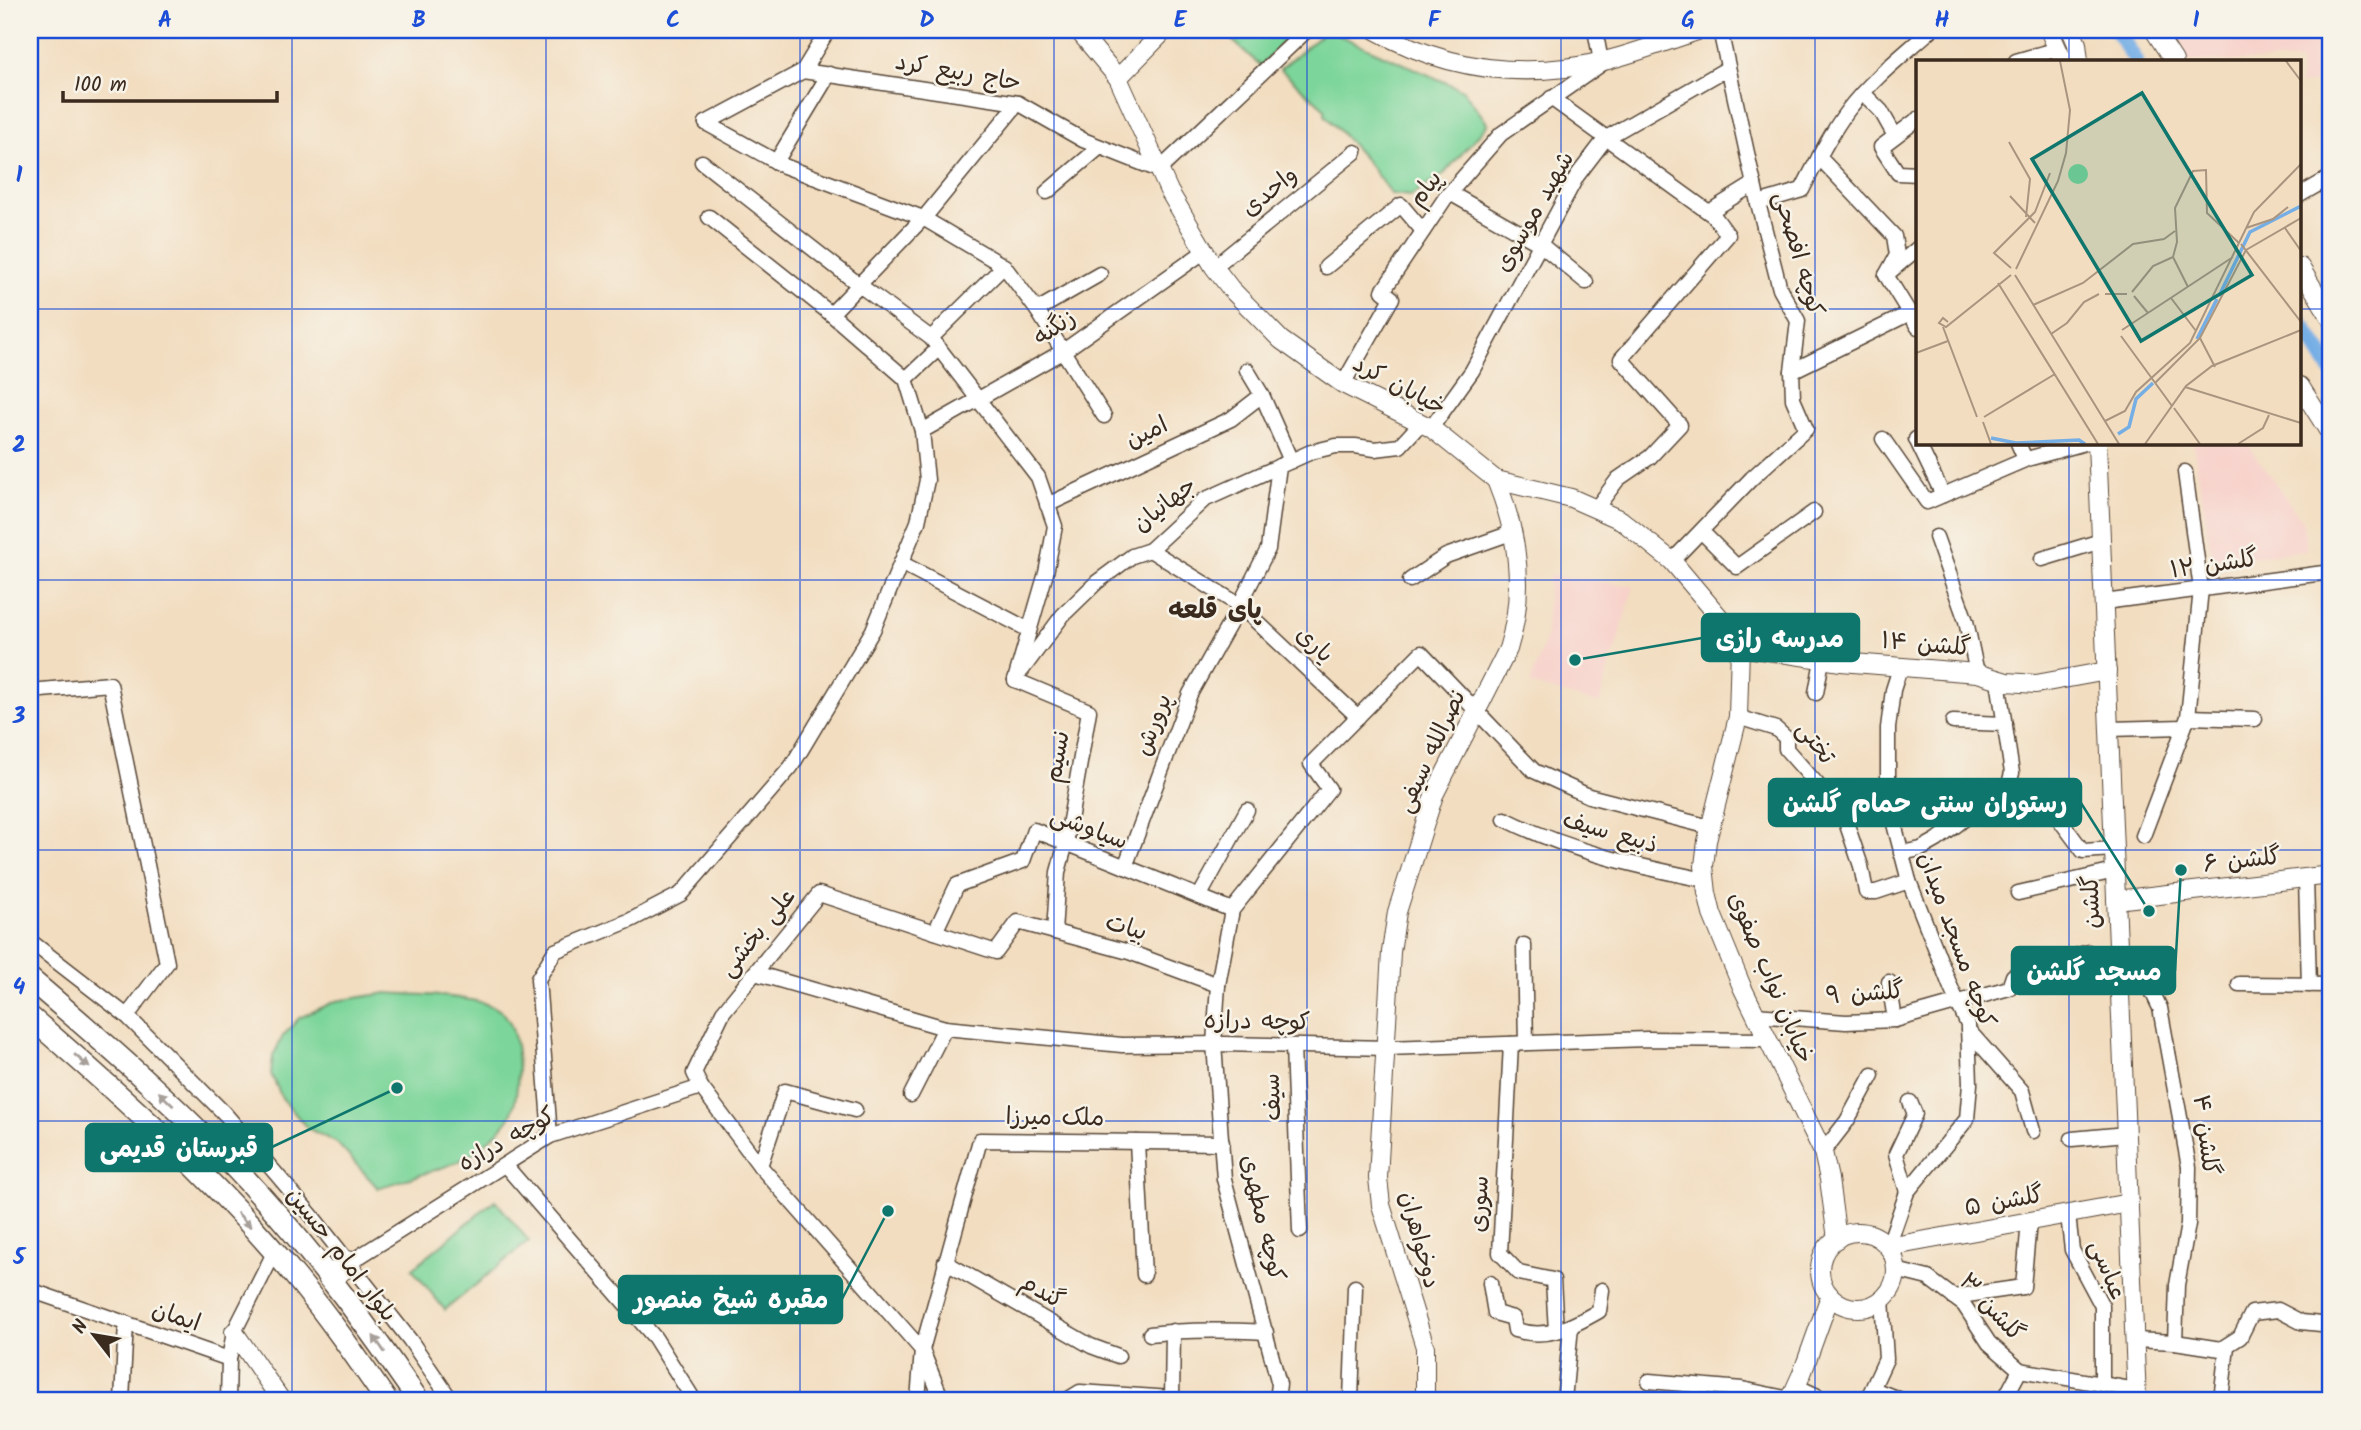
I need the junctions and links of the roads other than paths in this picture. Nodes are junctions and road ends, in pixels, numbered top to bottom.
1 (828, 30) edge
2 (1078, 30) edge
3 (1165, 30) edge
4 (1307, 30) edge
5 (1375, 30) edge
6 (1595, 30) edge
7 (1700, 30) edge
8 (1720, 30) edge
9 (1931, 30) edge
10 (2049, 30) edge
11 (2071, 30) edge
12 (2154, 30) edge
13 (2061, 55) edge
14 (2024, 60) edge
15 (2079, 60) edge
16 (2173, 60) edge
17 (1604, 61) junction
18 (1728, 68) junction
19 (803, 71) junction
20 (829, 75) junction
21 (1118, 78) junction
22 (1864, 94) junction
23 (1551, 98) junction
24 (1018, 103) junction
25 (1916, 120) edge
26 (1895, 136) junction
27 (1606, 138) junction
28 (1100, 147) junction
29 (1354, 152) dead end
30 (1819, 157) junction
31 (702, 162) dead end
32 (776, 162) junction
33 (1159, 170) junction
34 (1916, 174) edge
35 (2331, 177) edge
36 (1754, 184) junction
37 (1047, 192) dead end
38 (1450, 193) junction
39 (2302, 194) edge
40 (1758, 203) junction
41 (1709, 212) junction
42 (709, 217) dead end
43 (923, 218) junction
44 (1423, 231) junction
45 (1540, 244) junction
46 (1916, 250) edge
47 (1205, 251) junction
48 (1004, 266) junction
49 (1214, 267) junction
50 (1326, 267) dead end
51 (2302, 270) edge
52 (1100, 274) dead end
53 (1886, 275) junction
54 (1586, 282) dead end
55 (858, 284) junction
56 (1037, 310) junction
57 (1910, 313) junction
58 (831, 314) junction
59 (2331, 318) edge
60 (1916, 324) edge
61 (935, 343) junction
62 (1062, 352) junction
63 (1247, 370) dead end
64 (1792, 372) junction
65 (905, 379) junction
66 (1343, 384) junction
67 (2302, 389) edge
68 (1262, 395) junction
69 (979, 401) junction
70 (1104, 416) dead end
71 (1426, 425) junction
72 (922, 431) junction
73 (2331, 435) edge
74 (1883, 439) dead end
75 (1918, 444) edge
76 (2018, 444) edge
77 (2081, 444) edge
78 (2097, 444) edge
79 (2025, 459) junction
80 (1285, 464) junction
81 (2185, 471) dead end
82 (1496, 480) junction
83 (1943, 495) junction
84 (1048, 505) junction
85 (1597, 507) junction
86 (1814, 512) dead end
87 (1514, 532) junction
88 (1702, 532) junction
89 (1936, 537) dead end
90 (2101, 541) junction
91 (1150, 550) junction
92 (2042, 559) dead end
93 (1672, 561) junction
94 (901, 563) junction
95 (2331, 572) edge
96 (1410, 580) dead end
97 (2201, 589) junction
98 (2104, 603) junction
99 (1239, 606) junction
100 (1030, 629) junction
101 (1740, 647) junction
102 (1822, 660) junction
103 (1900, 668) junction
104 (2107, 671) junction
105 (1977, 673) junction
106 (1015, 680) junction
107 (1998, 680) junction
108 (30, 691) edge
109 (1816, 693) dead end
110 (1476, 711) junction
111 (1358, 717) junction
112 (1738, 717) junction
113 (2255, 719) dead end
114 (1953, 722) dead end
115 (2186, 722) junction
116 (2005, 724) junction
117 (2109, 729) junction
118 (1994, 803) junction
119 (1247, 810) dead end
120 (1505, 819) dead end
121 (1710, 827) junction
122 (2143, 836) dead end
123 (1066, 843) junction
124 (2114, 849) junction
125 (1901, 853) junction
126 (1125, 866) junction
127 (2115, 871) junction
128 (2331, 875) edge
129 (2306, 879) junction
130 (1705, 880) junction
131 (1909, 881) junction
132 (2018, 892) dead end
133 (1199, 897) junction
134 (2116, 900) junction
135 (1232, 910) junction
136 (1018, 922) joint
137 (935, 932) junction
138 (1054, 932) junction
139 (30, 941) edge
140 (1524, 945) dead end
141 (2088, 952) dead end
142 (2118, 953) junction
143 (755, 973) junction
144 (30, 979) edge
145 (1889, 982) dead end
146 (2239, 984) dead end
147 (1218, 985) junction
148 (2309, 985) junction
149 (2331, 985) edge
150 (1957, 1001) junction
151 (1755, 1015) junction
152 (127, 1016) junction
153 (30, 1017) edge
154 (1895, 1020) junction
155 (945, 1028) junction
156 (1968, 1030) junction
157 (1767, 1040) junction
158 (1526, 1043) junction
159 (1214, 1044) junction
160 (1511, 1044) junction
161 (1293, 1045) junction
162 (1387, 1048) junction
163 (1872, 1074) dead end
164 (701, 1087) junction
165 (911, 1095) dead end
166 (1910, 1102) dead end
167 (855, 1110) dead end
168 (2033, 1131) dead end
169 (2126, 1134) junction
170 (550, 1136) junction
171 (2073, 1139) dead end
172 (1137, 1142) junction
173 (1222, 1143) junction
174 (1823, 1152) junction
175 (505, 1165) junction
176 (760, 1166) junction
177 (1907, 1192) junction
178 (2129, 1203) junction
179 (2068, 1215) junction
180 (2028, 1222) junction
181 (1300, 1231) dead end
182 (1837, 1239) junction
183 (1888, 1247) junction
184 (274, 1253) junction
185 (945, 1262) junction
186 (349, 1263) junction
187 (1896, 1270) junction
188 (1144, 1275) dead end
189 (330, 1278) junction
190 (1490, 1283) dead end
191 (1355, 1287) dead end
192 (30, 1290) edge
193 (1602, 1290) dead end
194 (1830, 1296) junction
195 (1953, 1297) junction
196 (1882, 1299) junction
197 (127, 1324) junction
198 (2331, 1325) edge
199 (1571, 1326) junction
200 (1173, 1331) junction
201 (1556, 1331) junction
202 (233, 1332) junction
203 (1266, 1332) junction
204 (1150, 1334) dead end
205 (2134, 1340) junction
206 (2175, 1342) junction
207 (2227, 1346) junction
208 (922, 1350) junction
209 (1118, 1356) dead end
210 (229, 1359) junction
211 (2020, 1370) junction
212 (1649, 1381) dead end
213 (2102, 1384) junction
214 (1870, 1394) edge
215 (1792, 1395) edge
216 (2136, 1395) edge
217 (1172, 1399) edge
218 (1422, 1399) edge
219 (122, 1400) edge
220 (228, 1400) edge
221 (281, 1400) edge
222 (386, 1400) edge
223 (418, 1400) edge
224 (451, 1400) edge
225 (694, 1400) edge
226 (918, 1400) edge
227 (942, 1400) edge
228 (1067, 1400) edge
229 (1277, 1400) edge
230 (1351, 1400) edge
231 (1564, 1400) edge
232 (1826, 1400) edge
233 (1901, 1400) edge
234 (2004, 1400) edge
235 (2221, 1400) edge

1 - 19 street
2 - 21 street, خیابان کرد
3 - 21 street
4 - 33 street
5 - 17 street
6 - 17 street
7 - 17 street
8 - 18 street, کوچه افصحی
9 - 22 street
10 - 13 street
11 - 15 street
12 - 16 street
13 - 14 street
17 - 23 street, پیام
18 - 27 street, شهید موسوی
18 - 36 street, کوچه افصحی
19 - 20 street, حاج ربیع کرد
19 - 32 street
20 - 24 street, حاج ربیع کرد
20 - 32 street
21 - 33 street, خیابان کرد
22 - 26 street
22 - 30 street
23 - 27 street
23 - 38 street, پیام
24 - 28 street, حاج ربیع کرد
24 - 43 street
25 - 26 street
26 - 34 street
27 - 41 street
27 - 45 street, شهید موسوی
28 - 33 street, حاج ربیع کرد
28 - 37 street
29 - 49 street, واحدی
30 - 40 street
30 - 53 street
31 - 55 street
32 - 43 street
33 - 47 street, خیابان کرد
35 - 39 street
36 - 40 street, کوچه افصحی
36 - 41 street
38 - 44 street, پیام
38 - 45 street
40 - 64 street, کوچه افصحی
41 - 85 street
42 - 58 street
43 - 48 street
43 - 55 street
44 - 50 street
44 - 66 street, پیام
45 - 54 street
45 - 71 street, شهید موسوی
46 - 53 street
47 - 49 street, خیابان کرد
47 - 62 street, زنگنه
48 - 56 street
48 - 61 street
49 - 66 street, خیابان کرد
51 - 59 street
52 - 56 street
53 - 57 street
55 - 58 street
55 - 61 street
56 - 62 street
57 - 60 street
57 - 64 street
58 - 65 street
61 - 65 street
61 - 69 street
62 - 69 street, زنگنه
62 - 70 street
63 - 68 street
64 - 88 street, کوچه افصحی
65 - 72 street
66 - 71 street, خیابان کرد
67 - 73 street
68 - 80 street
68 - 84 street, امین
69 - 72 street, زنگنه
69 - 84 street
71 - 80 street, جهانیان
71 - 82 street, خیابان کرد
72 - 94 street
74 - 83 street
75 - 83 street
76 - 79 street
77 - 79 street
78 - 90 street, گلشن
79 - 83 street
80 - 91 street, جهانیان
80 - 99 street, پرورش
81 - 97 street
82 - 85 street, خیابان کرد
82 - 87 street, نصرالله سیفی
84 - 100 street
85 - 93 street, خیابان کرد
86 - 88 street
87 - 96 street
87 - 110 street, نصرالله سیفی
88 - 93 street, کوچه افصحی
89 - 105 street
90 - 92 street
90 - 98 street, گلشن
91 - 99 street, یاری
91 - 106 street, جهانیان
93 - 101 street, خیابان کرد
94 - 100 street
94 - 170 street
95 - 97 street, گلشن ۱۲
97 - 98 street, گلشن ۱۲
97 - 115 street
98 - 104 street, گلشن
99 - 111 street, یاری
99 - 126 street, پرورش
100 - 106 street
101 - 102 street, گلشن ۱۴
101 - 112 street, خیابان نواب صفوی
102 - 103 street, گلشن ۱۴
102 - 109 street
103 - 105 street, گلشن ۱۴
103 - 125 street, کوچه مسجد میدان
104 - 107 street, گلشن ۱۴
104 - 117 street, گلشن
105 - 107 street, گلشن ۱۴
106 - 123 street, نسیم
107 - 116 street
108 - 152 street
110 - 111 street
110 - 121 street
110 - 162 street, نصرالله سیفی
111 - 135 street
112 - 121 street, خیابان نواب صفوی
112 - 131 street, تختی
113 - 115 street
114 - 116 street
115 - 117 street
115 - 122 street
116 - 118 street
117 - 124 street, گلشن
118 - 124 street
118 - 125 street
119 - 133 street
120 - 130 street, ذبیع سیف
121 - 130 street, خیابان نواب صفوی
123 - 126 street, سیاوشی
123 - 137 street, سیاوشی
123 - 138 street, نسیم
124 - 127 street, گلشن
125 - 131 street, کوچه مسجد میدان
126 - 133 street, سیاوشی
127 - 132 street
127 - 134 street, گلشن
128 - 129 street, گلشن ۶
129 - 134 street, گلشن ۶
129 - 148 street
130 - 151 street, خیابان نواب صفوی
131 - 150 street, کوچه مسجد میدان
133 - 135 street, سیاوشی
134 - 142 street, گلشن
135 - 147 street, کوچه مطهری
136 - 137 street, علی بخشی
136 - 138 street, بیات
137 - 143 street, علی بخشی
138 - 147 street, بیات
139 - 152 street
140 - 158 street
141 - 150 street, گلشن ۹
142 - 169 street, گلشن
142 - 206 street, گلشن ۴
143 - 155 street, کوچه درازه
143 - 164 street, علی بخشی
189 -> 144 main road, بلوار امام حسین
145 - 154 street
146 - 148 street
147 - 159 street, کوچه مطهری
148 - 149 street
150 - 154 street, گلشن ۹
150 - 156 street, کوچه مسجد میدان
151 - 154 street, گلشن ۹
151 - 157 street, خیابان نواب صفوی
152 - 186 street
153 -> 184 main road, بلوار امام حسین
155 - 159 street, کوچه درازه
155 - 165 street
156 - 168 street
156 - 177 street, کوچه مسجد میدان
157 - 158 street, کوچه درازه
157 - 174 street, خیابان نواب صفوی
158 - 160 street, کوچه درازه
159 - 161 street, کوچه درازه
159 - 173 street, کوچه مطهری
160 - 162 street, کوچه درازه
160 - 201 street, سوری
161 - 162 street, کوچه درازه
161 - 181 street, سیف
162 - 218 street, دوخواهران
163 - 174 street
164 - 170 street, کوچه درازه
164 - 176 street
166 - 177 street
167 - 176 street
169 - 171 street
169 - 178 street, گلشن
170 - 175 street, کوچه درازه
172 - 173 street, ملک میرزا
172 - 185 street, ملک میرزا
172 - 188 street
173 - 203 street, کوچه مطهری
174 - 182 street, خیابان نواب صفوی
175 - 186 street, کوچه درازه
175 - 225 street
176 - 208 street
177 - 183 street, کوچه مسجد میدان
178 - 179 street, گلشن ۵
178 - 205 street, گلشن
179 - 180 street, گلشن ۵
179 - 213 street, عباسی
180 - 183 street, گلشن ۵
180 - 195 street
182 - 183 street
182 - 194 street
183 - 187 street
184 - 202 street
184 - 222 main road, بلوار امام حسین
185 - 208 street, ملک میرزا
185 - 209 street, گندم
186 - 189 main road
186 - 224 street
187 - 195 street, گلشن ۳
187 - 196 street
223 -> 189 main road, بلوار امام حسین
190 - 201 street
191 - 230 street
192 - 197 street, ایمان
193 - 199 street
194 - 196 street
194 - 215 street
195 - 211 street, گلشن ۳
196 - 214 street
197 - 210 street, ایمان
197 - 219 street
198 - 207 street
199 - 201 street
199 - 231 street
200 - 203 street
200 - 204 street
200 - 217 street
202 - 210 street
202 - 221 street
203 - 229 street, کوچه مطهری
205 - 206 street
205 - 216 street, گلشن
206 - 207 street
207 - 235 street
208 - 226 street, ملک میرزا
208 - 227 street
210 - 220 street
211 - 213 street, گلشن ۳
211 - 234 street
212 - 215 street
213 - 216 street, گلشن ۳
214 - 233 street
215 - 232 street
217 - 228 street

